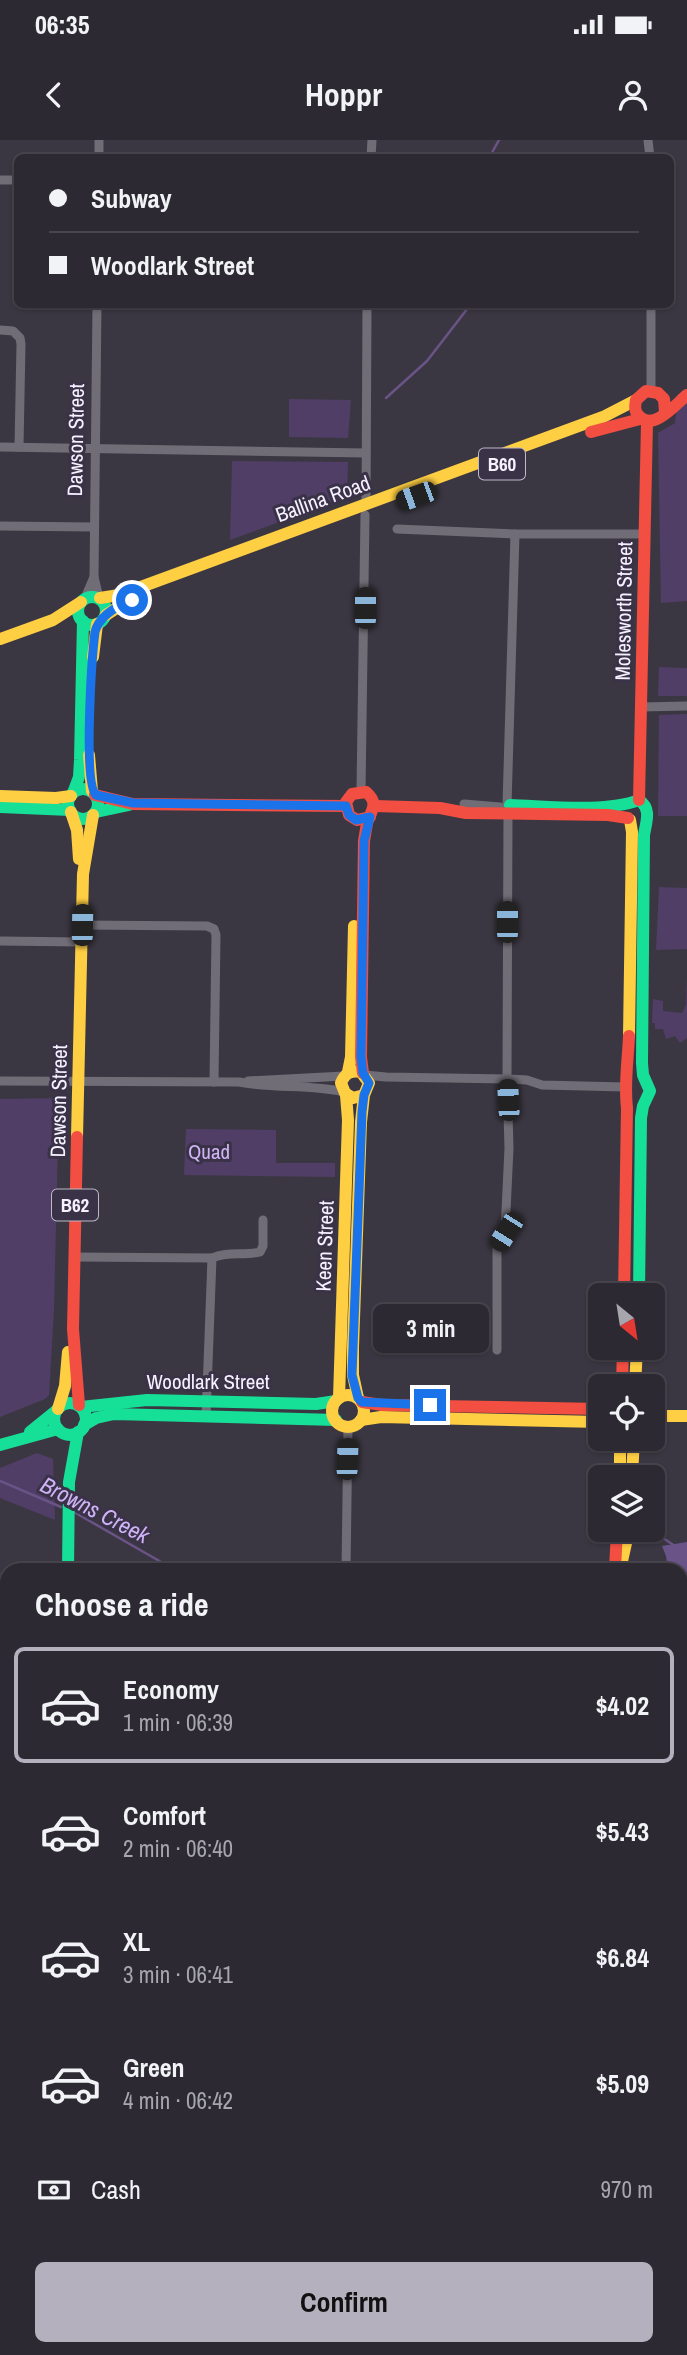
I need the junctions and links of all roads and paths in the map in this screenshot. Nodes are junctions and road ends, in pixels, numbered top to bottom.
1 (97, 308) edge
2 (368, 308) edge
3 (651, 308) edge
4 (0, 330) edge
5 (654, 392) junction
6 (687, 393) edge
7 (636, 400) junction
8 (665, 412) junction
9 (644, 420) junction
10 (0, 447) edge
11 (19, 447) junction
12 (95, 448) junction
13 (366, 453) junction
14 (366, 509) junction
15 (0, 526) edge
16 (94, 527) junction
17 (397, 529) dead end
18 (515, 534) junction
19 (645, 534) junction
20 (94, 577) junction
21 (99, 598) junction
22 (83, 600) junction
23 (102, 620) junction
24 (82, 621) junction
25 (0, 639) edge
26 (0, 648) edge
27 (687, 706) edge
28 (641, 707) junction
29 (361, 791) junction
30 (94, 793) junction
31 (0, 796) edge
32 (634, 802) junction
33 (71, 803) junction
34 (133, 803) junction
35 (346, 806) junction
36 (0, 807) edge
37 (440, 808) junction
38 (507, 809) junction
39 (372, 812) junction
40 (94, 813) junction
41 (646, 817) junction
42 (352, 818) junction
43 (629, 819) junction
44 (83, 874) junction
45 (82, 925) junction
46 (0, 941) edge
47 (81, 942) junction
48 (346, 1074) junction
49 (364, 1074) junction
50 (507, 1079) junction
51 (78, 1080) junction
52 (645, 1080) junction
53 (0, 1081) edge
54 (214, 1082) junction
55 (239, 1082) junction
56 (626, 1089) junction
57 (345, 1093) junction
58 (364, 1095) junction
59 (645, 1100) junction
60 (263, 1220) dead end
61 (74, 1256) junction
62 (216, 1256) junction
63 (624, 1283) edge
64 (639, 1283) edge
65 (73, 1329) junction
66 (497, 1350) dead end
67 (337, 1400) junction
68 (360, 1400) junction
69 (206, 1401) junction
70 (80, 1406) junction
71 (588, 1409) edge
72 (57, 1410) junction
73 (665, 1416) edge
74 (685, 1416) edge
75 (206, 1417) junction
76 (361, 1420) junction
77 (588, 1422) edge
78 (342, 1423) junction
79 (81, 1429) junction
80 (59, 1430) junction
81 (14, 1440) junction
82 (0, 1446) edge
83 (70, 1481) junction
84 (617, 1542) edge
85 (626, 1542) edge
86 (68, 1563) edge
87 (346, 1563) edge
88 (618, 1563) edge
89 (620, 1563) edge

1 - 12 street, Dawson Street
2 - 13 street
3 - 5 street
4 - 11 street
5 - 6 main road, B60
5 - 7 main road, B60
5 - 8 main road
6 - 8 main road, B60
7 - 9 main road
7 - 14 main road, Ballina Road / B60
8 - 9 main road, B60
9 - 14 main road, Ballina Road / B60
9 - 19 main road, Molesworth Street
10 - 11 street
11 - 12 street
12 - 13 street
12 - 16 street, Dawson Street
13 - 14 street
14 - 21 main road, Ballina Road / B60
14 - 23 main road, Ballina Road / B60
14 - 29 street
15 - 16 street
16 - 20 street, Dawson Street
17 - 18 street
18 - 19 street
18 - 38 street
19 - 28 main road, Molesworth Street
20 - 21 street, Dawson Street
20 - 22 street, Dawson Street
21 - 22 main road, B60
21 - 23 main road
22 - 24 main road
22 - 25 main road
23 - 24 main road
23 - 30 main road, B62
24 - 26 main road
24 - 33 main road, Dawson Street / B62
27 - 28 street
28 - 32 main road, Molesworth Street
29 - 35 main road
29 - 39 main road
30 - 33 main road
30 - 34 main road
30 - 40 main road, B62
31 - 33 main road
32 - 38 main road
32 - 41 main road
32 - 43 main road
33 - 36 main road
33 - 40 main road
33 - 44 main road, Dawson Street / B62
34 - 35 main road
34 - 40 main road
35 - 42 main road
37 - 38 main road
37 - 38 main road
37 - 39 main road
38 - 43 main road
38 - 50 street
39 - 42 main road
39 - 49 main road
40 - 44 main road, Dawson Street / B62
41 - 43 main road
41 - 52 main road
42 - 48 main road
43 - 56 main road
44 - 45 main road, Dawson Street / B62
45 - 47 main road, Dawson Street / B62
45 - 54 street
46 - 47 street
47 - 51 main road, Dawson Street / B62
48 - 49 main road
48 - 55 street
48 - 57 main road
49 - 50 street
49 - 58 main road
50 - 56 street
50 - 66 street
51 - 53 street
51 - 54 street
51 - 61 main road, Dawson Street / B62
52 - 56 main road
52 - 59 main road
54 - 55 street
55 - 57 street
56 - 59 main road
56 - 63 main road
57 - 58 main road
57 - 67 main road, Keen Street
58 - 68 main road, Keen Street
59 - 64 main road
60 - 62 street
61 - 62 street
61 - 65 main road, Dawson Street / B62
62 - 69 street
65 - 70 main road, Dawson Street / B62
65 - 72 main road, Dawson Street / B62
67 - 68 main road
67 - 69 main road, Woodlark Street
67 - 78 main road
68 - 71 main road
68 - 76 main road
69 - 70 main road, Woodlark Street
69 - 75 street
70 - 72 main road
70 - 79 main road, B62
72 - 80 main road, B62
72 - 81 main road
73 - 74 main road
75 - 78 main road, Woodlark Street
75 - 79 main road, Woodlark Street
76 - 77 main road
76 - 78 main road
78 - 87 street
79 - 80 main road
79 - 83 main road, B62
80 - 81 main road
80 - 83 main road, B62
81 - 82 main road
83 - 86 main road, B62
84 - 88 main road
85 - 89 main road

